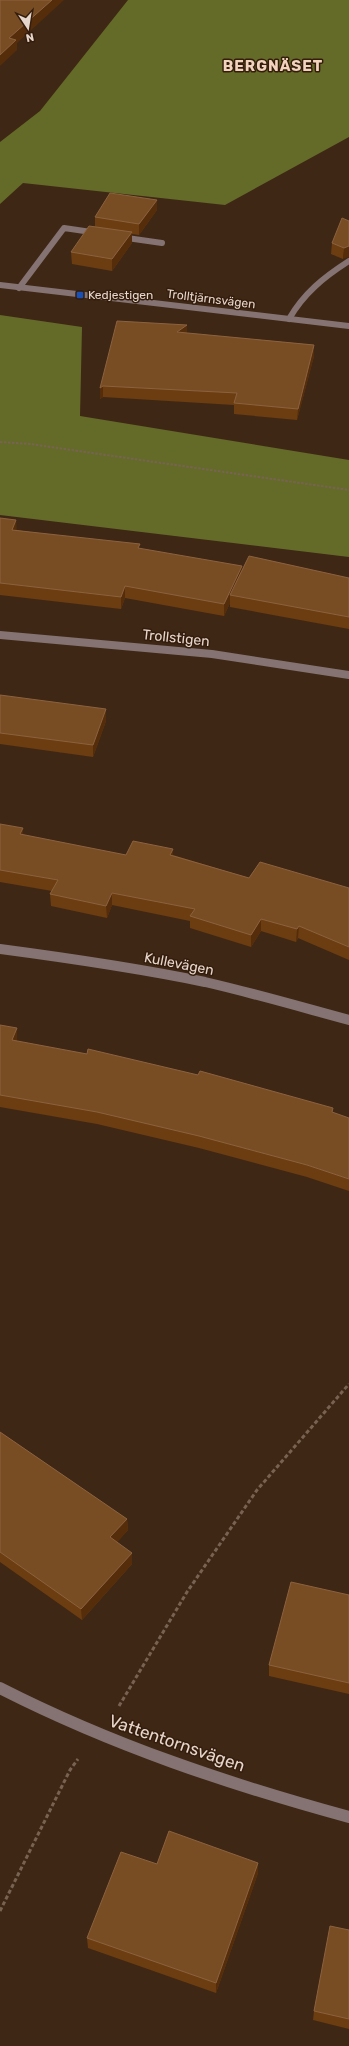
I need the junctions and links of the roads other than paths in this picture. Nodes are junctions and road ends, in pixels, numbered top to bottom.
1 (162, 243) dead end
2 (349, 261) edge
3 (0, 285) edge
4 (19, 288) junction
5 (289, 319) junction
6 (349, 326) edge
7 (0, 635) edge
8 (349, 675) edge
9 (0, 949) edge
10 (349, 1020) edge
11 (0, 1688) edge
12 (349, 1817) edge

1 - 4 street
2 - 5 street
3 - 4 street, Trolltjärnsvägen
4 - 5 street, Trolltjärnsvägen
5 - 6 street, Trolltjärnsvägen
7 - 8 street, Trollstigen
9 - 10 street, Kullevägen
11 - 12 street, Vattentornsvägen

